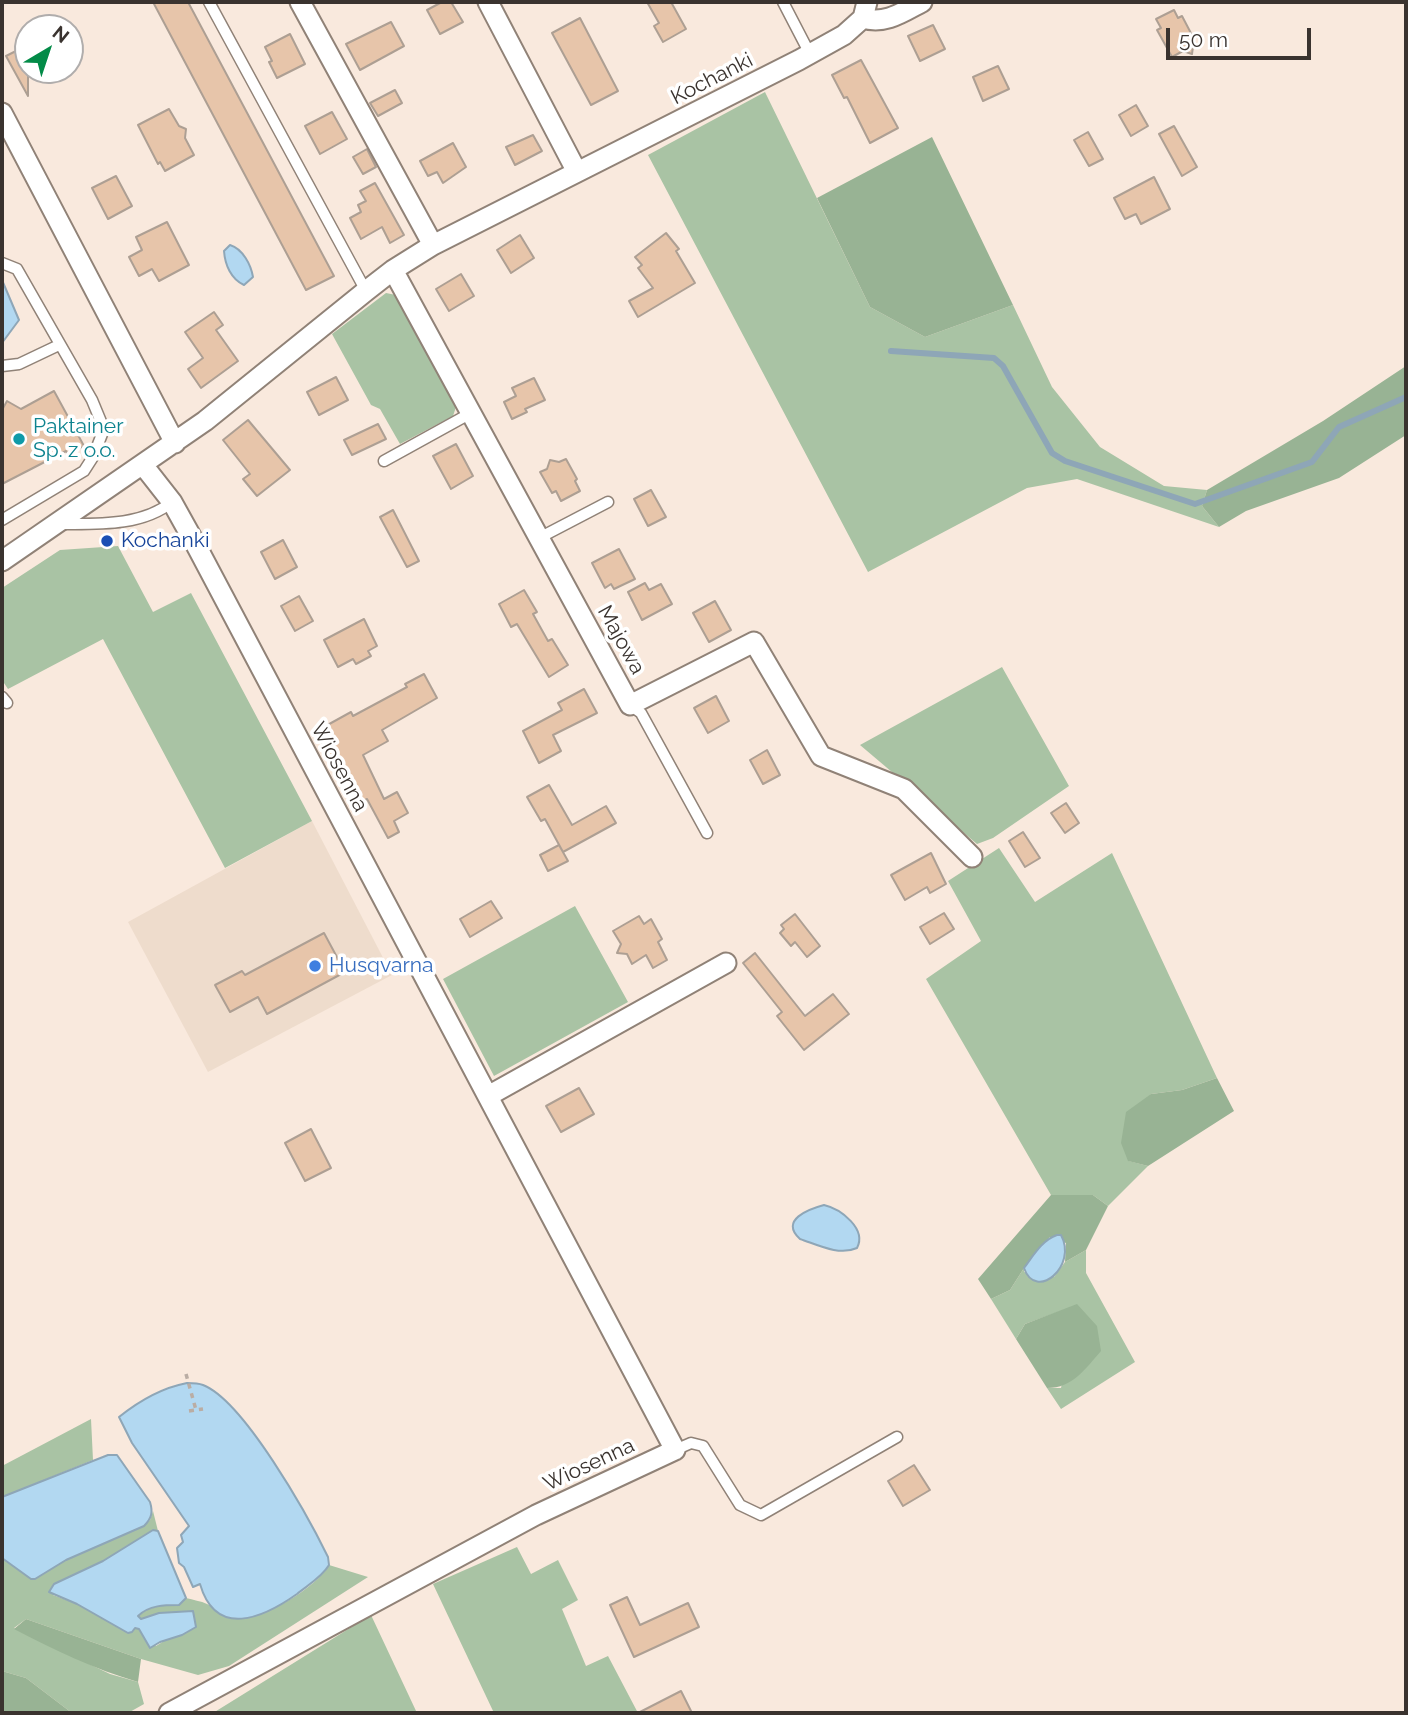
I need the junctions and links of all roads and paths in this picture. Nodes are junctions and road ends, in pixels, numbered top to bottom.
1 (209, 2) edge
2 (299, 2) edge
3 (488, 2) edge
4 (783, 2) edge
5 (922, 2) edge
6 (865, 10) edge
7 (810, 54) junction
8 (2, 113) edge
9 (577, 172) junction
10 (433, 245) junction
11 (2, 263) edge
12 (393, 270) junction
13 (366, 291) junction
14 (59, 345) junction
15 (2, 366) edge
16 (471, 413) junction
17 (175, 443) junction
18 (384, 461) dead end
19 (143, 465) junction
20 (172, 502) junction
21 (608, 502) dead end
22 (2, 520) edge
23 (57, 524) junction
24 (539, 538) junction
25 (2, 561) edge
26 (630, 705) junction
27 (707, 833) dead end
28 (972, 857) dead end
29 (726, 963) dead end
30 (488, 1096) junction
31 (186, 1374) dead end
32 (203, 1409) dead end
33 (196, 1410) junction
34 (189, 1411) dead end
35 (897, 1437) dead end
36 (675, 1450) junction
37 (169, 1713) edge

1 - 13 lane
2 - 10 street
3 - 9 street
4 - 7 lane
5 - 6 street, Kochanki
6 - 7 street, Kochanki
7 - 9 street, Kochanki
8 - 17 street
9 - 10 street, Kochanki
10 - 12 street, Kochanki
11 - 14 lane
12 - 13 street, Kochanki
12 - 16 street, Majowa
13 - 17 street, Kochanki
14 - 15 lane
14 - 22 lane
16 - 18 lane
16 - 24 street, Majowa
17 - 19 street, Kochanki
19 - 20 street, Wiosenna
19 - 23 street, Kochanki
20 - 23 lane
20 - 30 street, Wiosenna
21 - 24 lane
23 - 25 street, Kochanki
24 - 26 street, Majowa
26 - 27 lane
26 - 28 street, Majowa
29 - 30 street
30 - 36 street, Wiosenna
31 - 33 path
32 - 33 path
33 - 34 path
35 - 36 lane
36 - 37 street, Wiosenna

